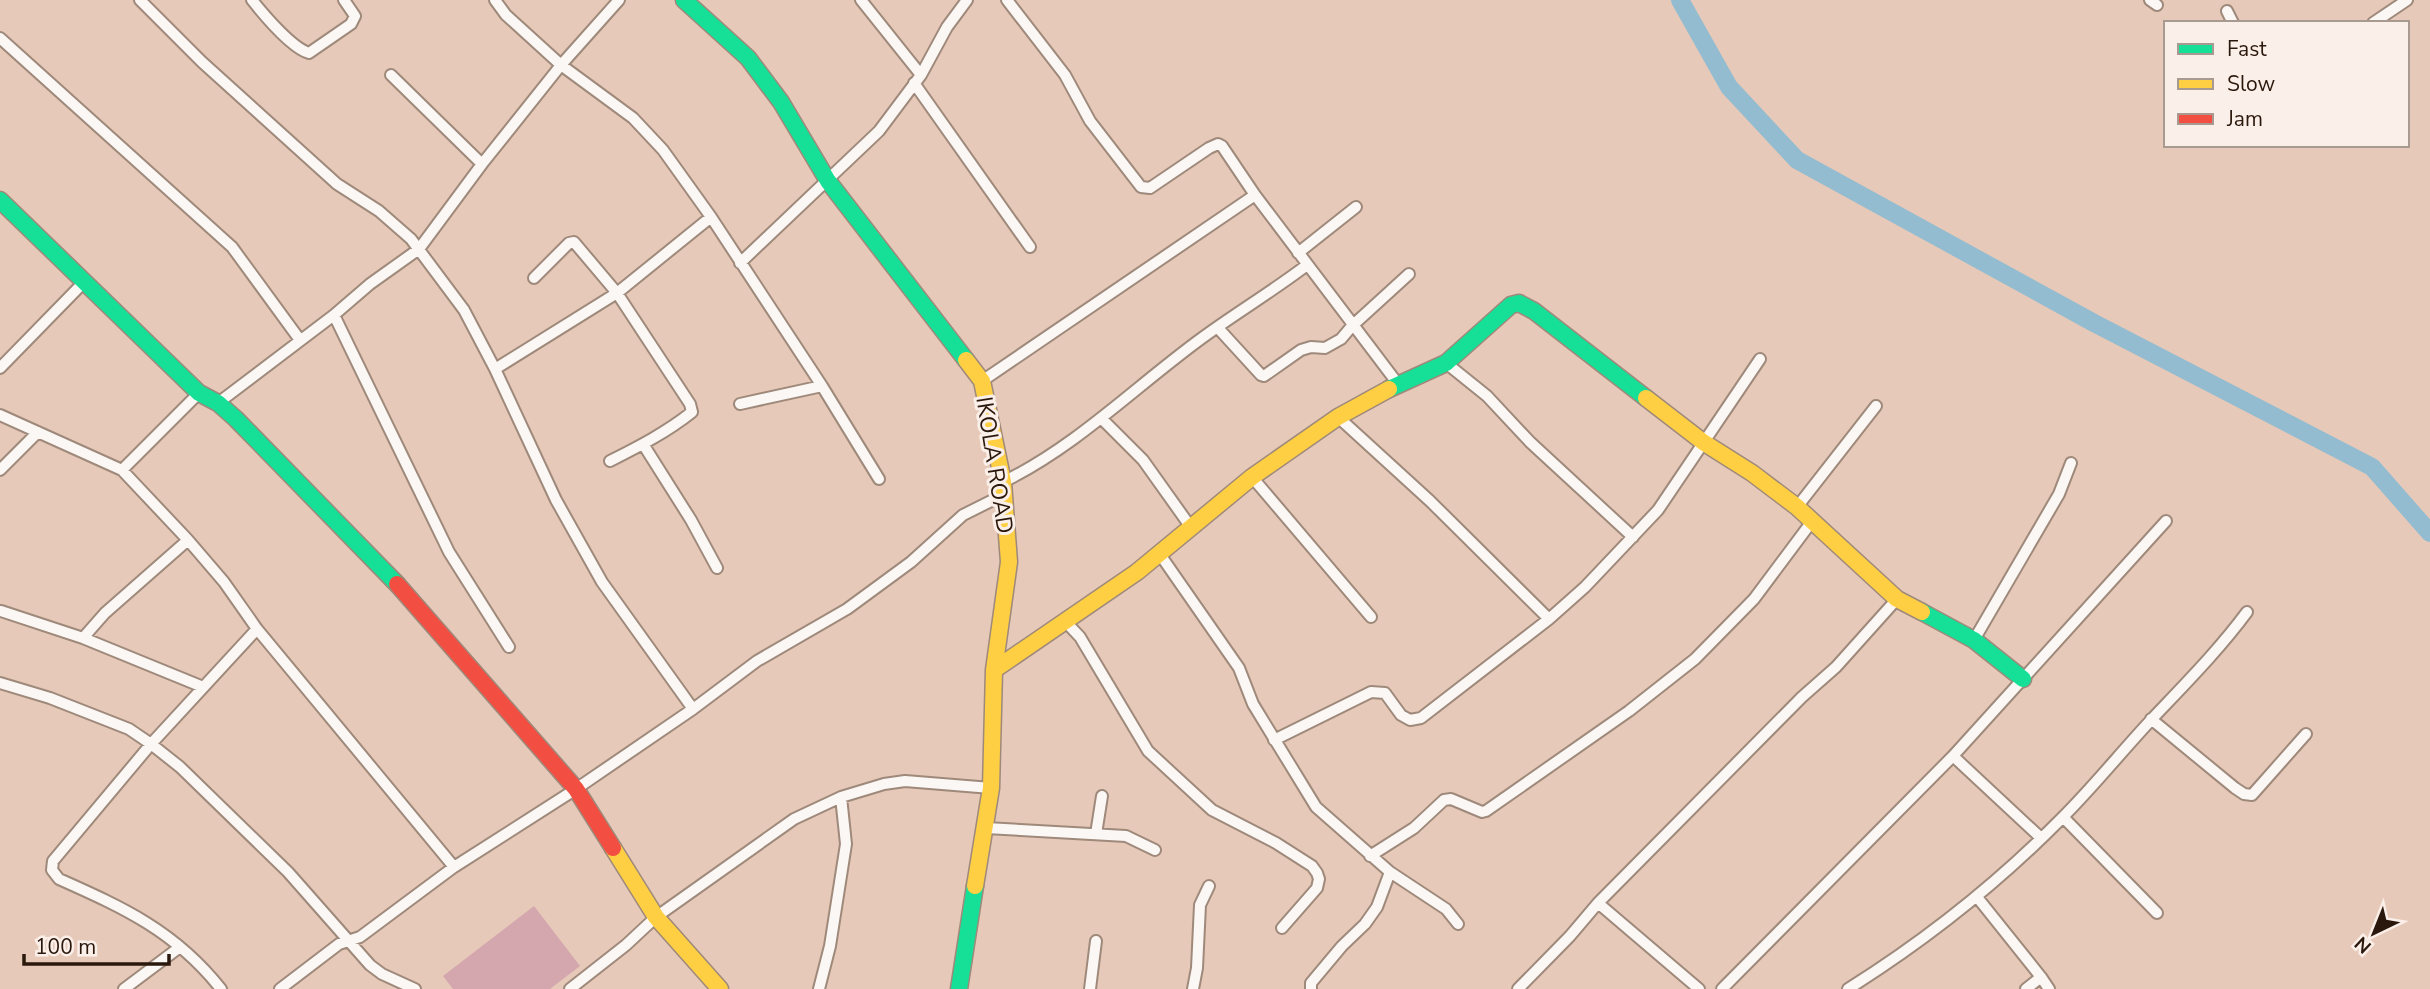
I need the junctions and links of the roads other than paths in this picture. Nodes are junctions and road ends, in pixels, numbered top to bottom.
1 (140, 0) edge
2 (252, 0) edge
3 (344, 0) edge
4 (495, 0) edge
5 (619, 0) edge
6 (684, 0) edge
7 (861, 0) edge
8 (967, 0) edge
9 (1007, 0) edge
10 (2407, 0) edge
11 (2227, 11) dead end
12 (2232, 21) edge
13 (2376, 21) edge
14 (0, 38) edge
15 (561, 65) junction
16 (391, 75) dead end
17 (918, 79) junction
18 (482, 164) junction
19 (828, 181) junction
20 (1255, 195) junction
21 (1, 202) edge
22 (1356, 207) dead end
23 (711, 218) junction
24 (1030, 247) dead end
25 (419, 249) junction
26 (1298, 253) junction
27 (740, 263) junction
28 (1307, 265) junction
29 (1409, 274) dead end
30 (534, 278) dead end
31 (84, 282) junction
32 (617, 293) junction
33 (334, 315) junction
34 (1352, 326) junction
35 (1218, 328) junction
36 (300, 340) junction
37 (1760, 359) dead end
38 (1446, 363) junction
39 (0, 368) edge
40 (495, 369) junction
41 (982, 381) junction
42 (1398, 384) junction
43 (822, 386) junction
44 (199, 393) junction
45 (218, 403) junction
46 (740, 404) dead end
47 (1876, 406) dead end
48 (0, 415) edge
49 (1338, 417) junction
50 (1101, 418) junction
51 (38, 432) junction
52 (1703, 442) junction
53 (643, 444) junction
54 (610, 461) dead end
55 (2071, 463) dead end
56 (0, 470) edge
57 (122, 470) junction
58 (1252, 477) junction
59 (879, 480) dead end
60 (1003, 488) junction
61 (1797, 507) junction
62 (1814, 520) junction
63 (2166, 521) dead end
64 (1189, 526) junction
65 (1633, 537) junction
66 (188, 540) junction
67 (1159, 553) junction
68 (718, 568) dead end
69 (1897, 599) junction
70 (1, 611) edge
71 (2247, 612) dead end
72 (1371, 617) dead end
73 (1549, 619) junction
74 (1064, 620) junction
75 (257, 629) junction
76 (83, 638) junction
77 (1974, 640) junction
78 (509, 647) dead end
79 (994, 670) junction
80 (2023, 678) junction
81 (0, 683) edge
82 (203, 687) junction
83 (693, 709) junction
84 (2151, 719) junction
85 (2306, 734) dead end
86 (1274, 740) junction
87 (151, 744) junction
88 (1953, 756) junction
89 (991, 788) junction
90 (576, 789) junction
91 (1102, 796) dead end
92 (841, 797) junction
93 (2063, 817) junction
94 (986, 828) junction
95 (1096, 834) junction
96 (2041, 838) junction
97 (1156, 850) dead end
98 (1370, 856) junction
99 (454, 867) junction
100 (1390, 872) junction
101 (1209, 886) dead end
102 (1977, 897) junction
103 (1598, 903) junction
104 (2157, 913) dead end
105 (656, 917) junction
106 (1458, 924) dead end
107 (1282, 928) dead end
108 (1096, 941) dead end
109 (351, 942) junction
110 (180, 947) junction
111 (2040, 977) junction
112 (124, 989) edge
113 (221, 989) edge
114 (280, 989) edge
115 (415, 989) edge
116 (570, 989) edge
117 (720, 989) edge
118 (819, 989) edge
119 (959, 989) edge
120 (1090, 989) edge
121 (1193, 989) edge
122 (1311, 989) edge
123 (1518, 989) edge
124 (1699, 989) edge
125 (1722, 989) edge
126 (1848, 989) edge
127 (2026, 989) edge
128 (2049, 989) edge

1 - 25 street
2 - 3 street
4 - 15 street
5 - 15 street
6 - 19 street, IKOLA ROAD
7 - 17 street
8 - 17 street
9 - 20 street
10 - 13 street
11 - 12 street
14 - 36 street
15 - 18 street
15 - 23 street
16 - 18 street
17 - 19 street
17 - 24 street
18 - 25 street
19 - 27 street
19 - 41 street, IKOLA ROAD
20 - 26 street
20 - 41 street
21 - 31 street
22 - 26 street
23 - 27 street
23 - 32 street
25 - 33 street
25 - 40 street
26 - 28 street
27 - 43 street
28 - 34 street
28 - 35 street
29 - 34 street
30 - 32 street
31 - 39 street
31 - 44 street
32 - 40 street
32 - 53 street
33 - 36 street
33 - 78 street
34 - 35 street
34 - 42 street
35 - 50 street
36 - 45 street
37 - 52 street
38 - 42 street
38 - 52 street
38 - 65 street
40 - 83 street
41 - 60 street, IKOLA ROAD
42 - 49 street
43 - 46 street
43 - 59 street
44 - 45 street
44 - 57 street
45 - 90 street
47 - 61 street
48 - 51 street
49 - 58 street
49 - 73 street
50 - 60 street
50 - 64 street
51 - 56 street
51 - 57 street
52 - 61 street
52 - 65 street
53 - 54 street
53 - 68 street
55 - 77 street
57 - 66 street
58 - 64 street
58 - 72 street
60 - 79 street, IKOLA ROAD
60 - 83 street
61 - 62 street
62 - 69 street
62 - 98 street
63 - 80 street
64 - 67 street
65 - 73 street
66 - 75 street
66 - 76 street
67 - 74 street
67 - 86 street
69 - 77 street
69 - 103 street
70 - 76 street
71 - 84 street
73 - 86 street
74 - 79 street
74 - 107 street
75 - 82 street
75 - 99 street
76 - 82 street
77 - 80 street
79 - 89 street, IKOLA ROAD
80 - 88 street
81 - 87 street
82 - 87 street
83 - 90 street
84 - 85 street
84 - 93 street
86 - 98 street
87 - 109 street
87 - 110 street
88 - 96 street
88 - 125 street
89 - 92 street
89 - 94 street, IKOLA ROAD
90 - 99 street
90 - 105 street
91 - 95 street
92 - 105 street
92 - 118 street
93 - 96 street
93 - 104 street
94 - 95 street
94 - 119 street, IKOLA ROAD
95 - 97 street
96 - 102 street
98 - 100 street
99 - 109 street
100 - 106 street
100 - 122 street
101 - 121 street
102 - 111 street
102 - 126 street
103 - 123 street
103 - 124 street
105 - 116 street
105 - 117 street
108 - 120 street
109 - 114 street
109 - 115 street
110 - 112 street
110 - 113 street
111 - 127 street
111 - 128 street

